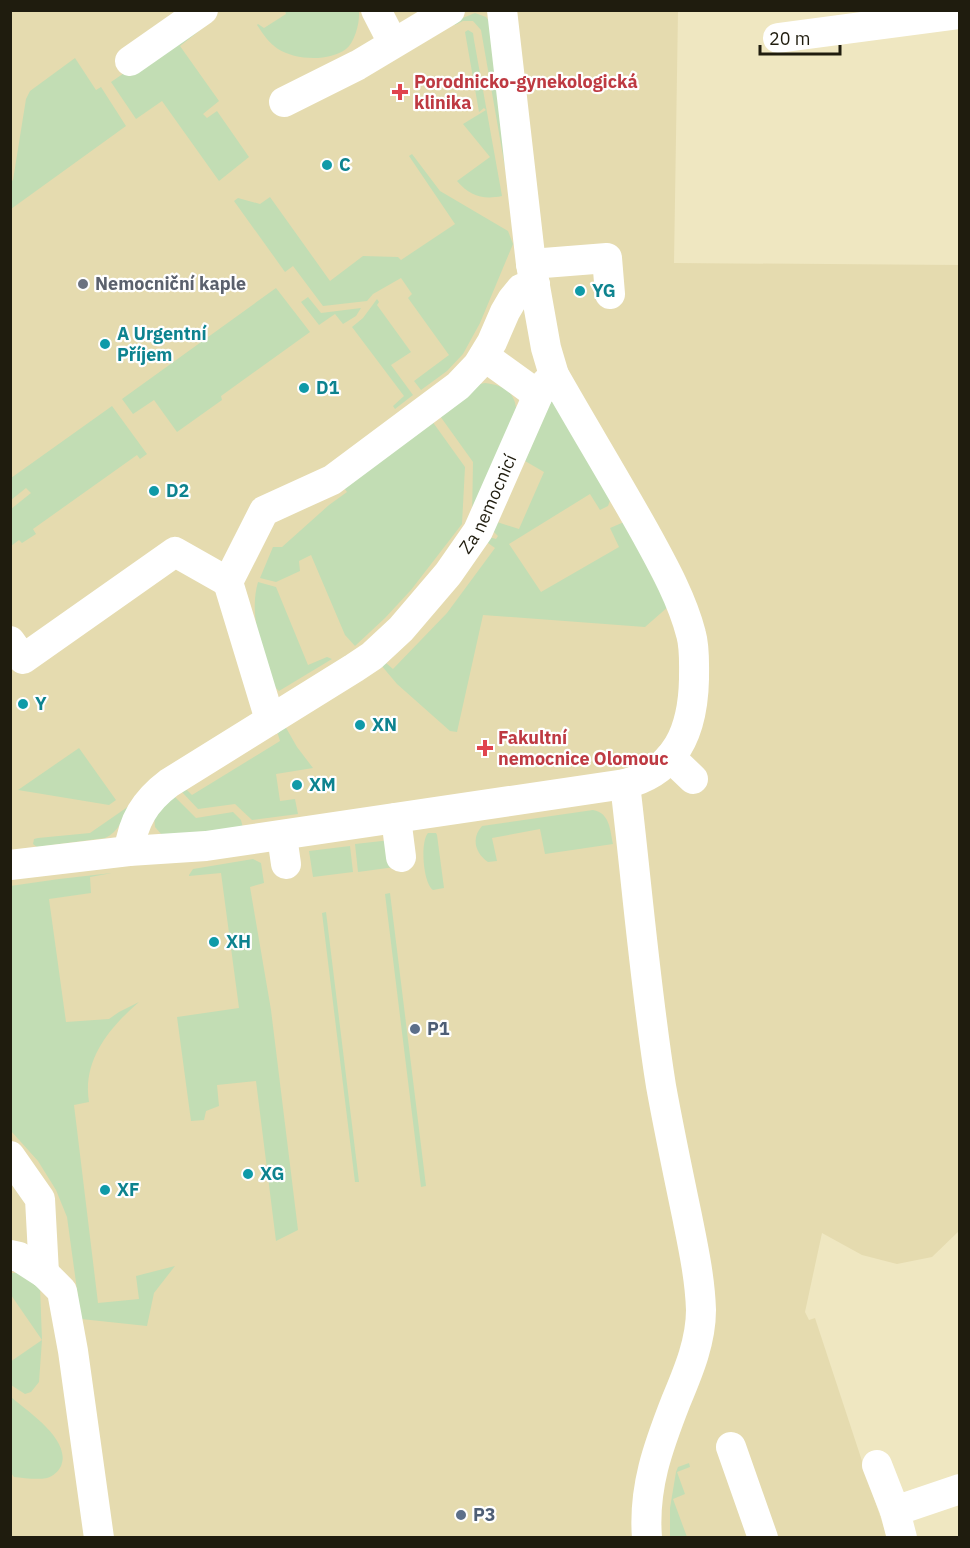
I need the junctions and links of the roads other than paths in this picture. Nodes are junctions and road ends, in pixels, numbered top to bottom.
1 (204, 10) edge
2 (376, 10) edge
3 (450, 10) edge
4 (502, 10) edge
5 (960, 14) edge
6 (778, 38) dead end
7 (393, 43) junction
8 (130, 61) dead end
9 (284, 102) dead end
10 (533, 274) junction
11 (610, 294) dead end
12 (484, 356) junction
13 (546, 385) junction
14 (228, 582) junction
15 (10, 641) edge
16 (270, 720) junction
17 (670, 757) junction
18 (693, 779) dead end
19 (626, 784) junction
20 (396, 818) junction
21 (129, 851) junction
22 (401, 857) dead end
23 (10, 865) edge
24 (10, 1156) edge
25 (10, 1255) edge
26 (44, 1273) junction
27 (731, 1447) dead end
28 (877, 1465) dead end
29 (960, 1490) edge
30 (898, 1524) edge
31 (99, 1538) edge
32 (646, 1538) edge
33 (764, 1538) edge

1 - 8 street
2 - 7 street
3 - 7 street
4 - 10 street
5 - 6 street
7 - 9 street
10 - 11 street
10 - 12 street
10 - 13 street
12 - 13 street
12 - 14 street
13 - 16 street, Za nemocnicí
13 - 17 street
14 - 15 street
14 - 16 street
16 - 21 street, Za nemocnicí
17 - 18 street
17 - 19 street
19 - 20 street
19 - 32 street
20 - 21 street
20 - 22 street
21 - 23 street
24 - 26 street
25 - 26 street
26 - 31 street
27 - 33 street
28 - 30 street
29 - 30 street

